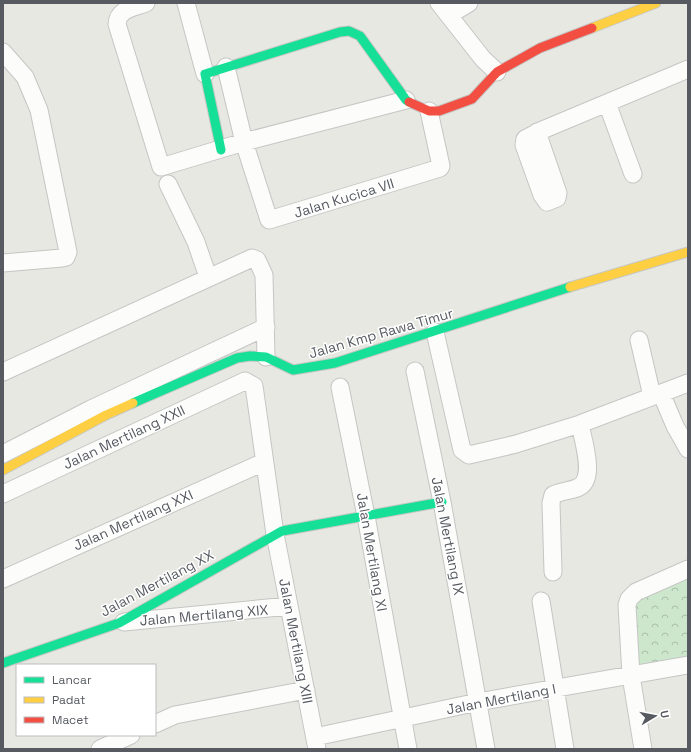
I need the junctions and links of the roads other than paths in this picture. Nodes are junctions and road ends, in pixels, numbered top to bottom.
1 (146, 3) edge
2 (186, 3) edge
3 (469, 3) edge
4 (656, 3) edge
5 (444, 9) edge
6 (3, 52) edge
7 (226, 67) junction
8 (688, 69) edge
9 (497, 72) junction
10 (205, 74) junction
11 (406, 100) junction
12 (607, 103) junction
13 (429, 111) junction
14 (537, 132) dead end
15 (244, 142) junction
16 (221, 150) junction
17 (632, 174) dead end
18 (168, 184) dead end
19 (688, 252) edge
20 (3, 263) edge
21 (208, 277) junction
22 (266, 327) junction
23 (435, 332) junction
24 (639, 340) dead end
25 (266, 357) junction
26 (415, 370) dead end
27 (3, 372) edge
28 (245, 381) joint
29 (688, 383) edge
30 (340, 386) dead end
31 (657, 395) junction
32 (580, 424) junction
33 (688, 449) edge
34 (3, 454) edge
35 (264, 462) junction
36 (3, 470) edge
37 (3, 494) edge
38 (442, 502) junction
39 (366, 516) junction
40 (275, 534) junction
41 (688, 570) edge
42 (553, 572) dead end
43 (3, 579) edge
44 (541, 601) dead end
45 (289, 606) junction
46 (119, 623) junction
47 (3, 663) edge
48 (688, 666) edge
49 (631, 676) junction
50 (555, 689) junction
51 (306, 690) junction
52 (478, 702) junction
53 (403, 718) junction
54 (156, 724) edge
55 (129, 736) edge
56 (316, 743) edge
57 (100, 749) edge
58 (408, 749) edge
59 (486, 749) edge
60 (566, 749) edge
61 (644, 749) edge

1 - 16 street
2 - 10 street
3 - 5 street
4 - 9 street
5 - 9 street
6 - 20 street
7 - 10 street
7 - 11 street
7 - 15 street, Jalan Kucica VII
8 - 12 street
9 - 13 street
10 - 16 street
11 - 13 street
11 - 15 street
12 - 14 street
12 - 17 street
13 - 15 street, Jalan Kucica VII
15 - 16 street
18 - 21 street
19 - 23 street, Jalan Kmp Rawa Timur
21 - 22 street
21 - 27 street
22 - 25 street
22 - 34 street
23 - 25 street, Jalan Kmp Rawa Timur
23 - 32 street
24 - 31 street
25 - 36 street, Jalan Kmp Rawa Timur
26 - 38 street, Jalan Mertilang IX
28 - 35 street, Jalan Mertilang XIII
28 - 37 street, Jalan Mertilang XXII
29 - 31 street
30 - 39 street, Jalan Mertilang XI
31 - 32 street
31 - 33 street
32 - 42 street
35 - 40 street, Jalan Mertilang XIII
35 - 43 street, Jalan Mertilang XXI
38 - 39 street
38 - 52 street, Jalan Mertilang IX
39 - 40 street
39 - 53 street, Jalan Mertilang XI
40 - 45 street, Jalan Mertilang XIII
40 - 46 street, Jalan Mertilang XX
41 - 49 street
44 - 50 street
45 - 46 street, Jalan Mertilang XIX
45 - 51 street, Jalan Mertilang XIII
46 - 47 street, Jalan Mertilang XX
48 - 49 street, Jalan Mertilang I
49 - 50 street, Jalan Mertilang I
49 - 61 street
50 - 52 street, Jalan Mertilang I
50 - 60 street
51 - 54 street
51 - 56 street, Jalan Mertilang XIII
52 - 53 street, Jalan Mertilang I
52 - 59 street, Jalan Mertilang IX
53 - 56 street, Jalan Mertilang I
53 - 58 street, Jalan Mertilang XI
55 - 57 street

